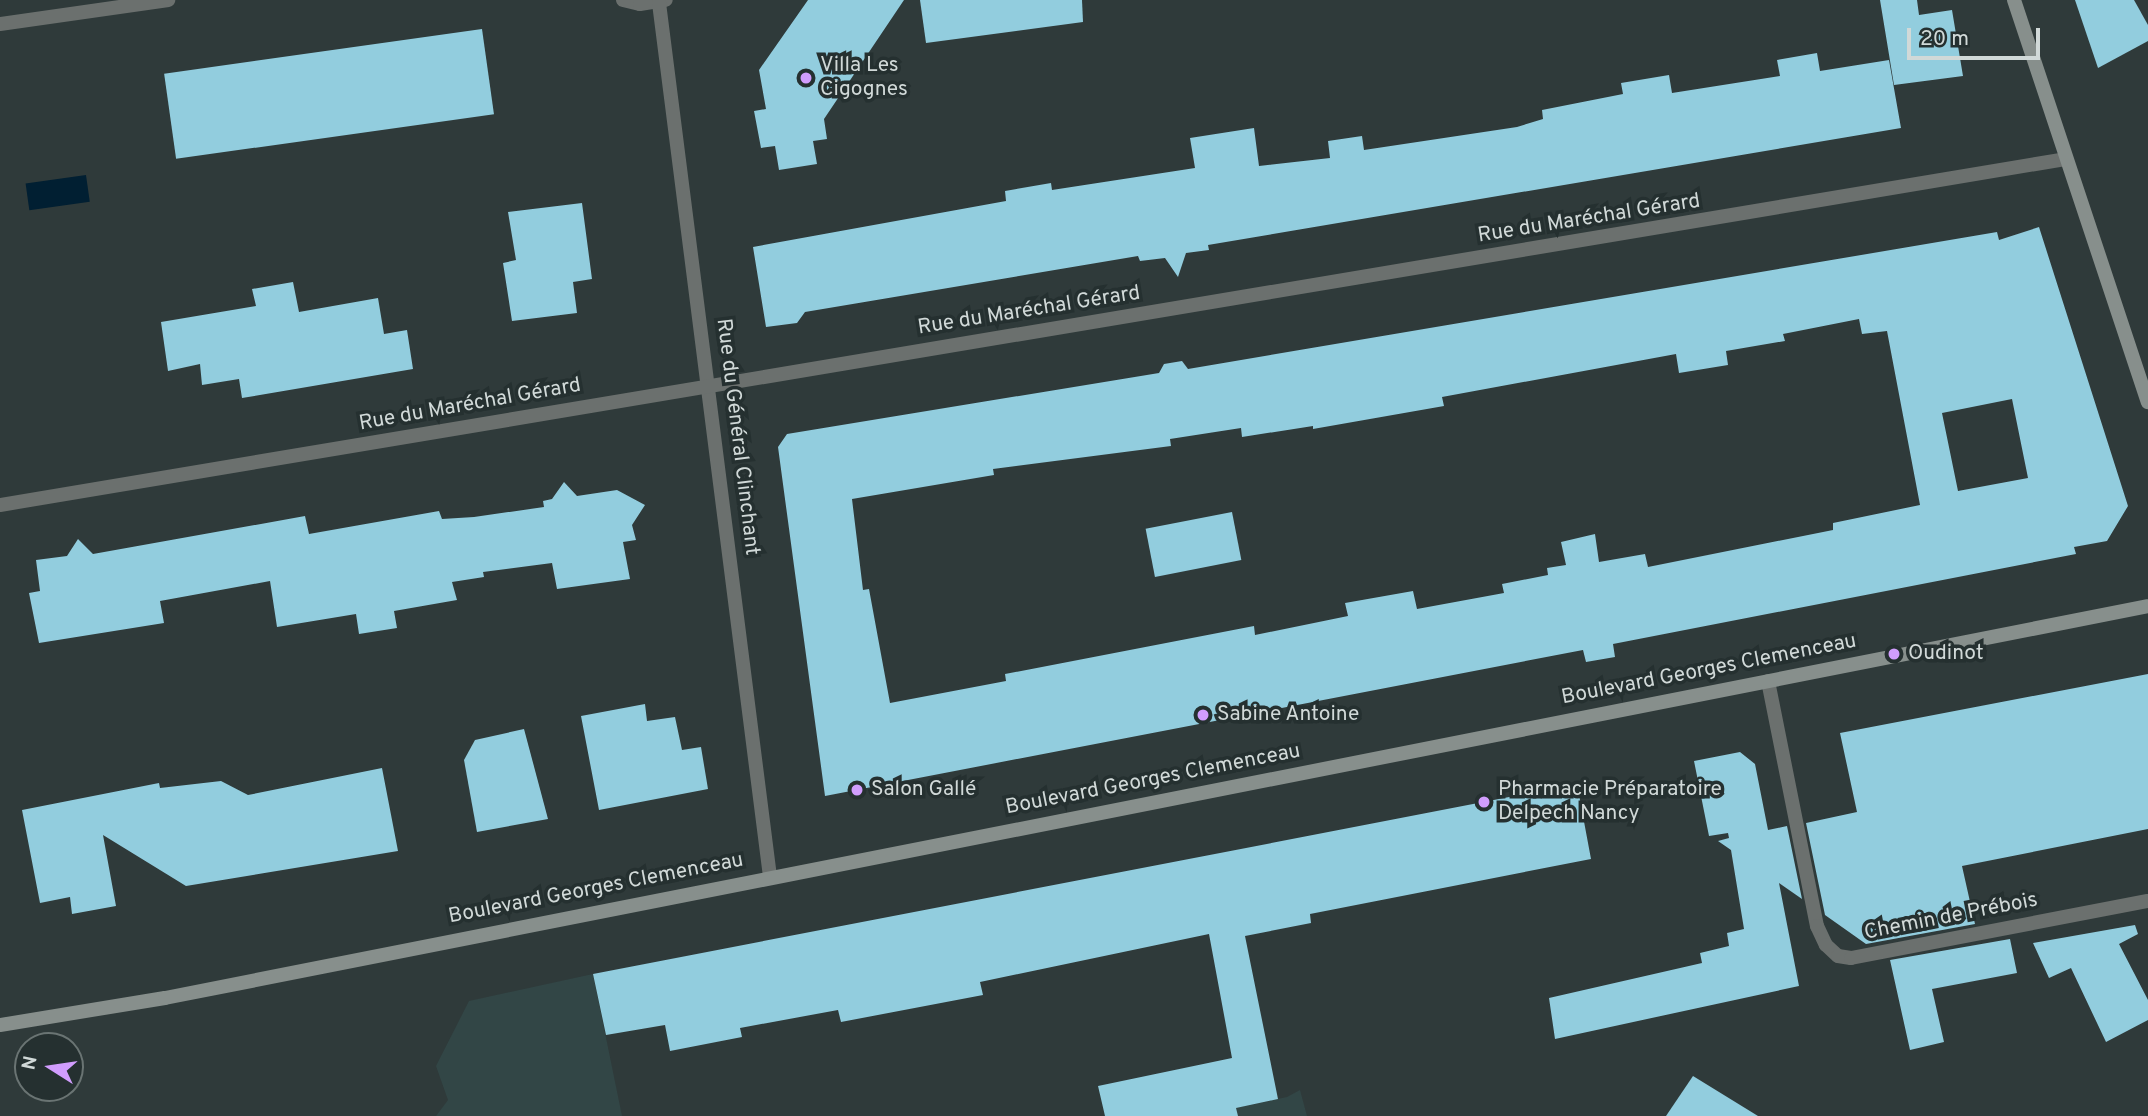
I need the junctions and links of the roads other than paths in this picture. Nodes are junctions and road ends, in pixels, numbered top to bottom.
1 (168, 0) edge
2 (623, 0) edge
3 (2014, 0) edge
4 (663, 1) edge
5 (0, 24) edge
6 (2065, 159) junction
7 (710, 385) junction
8 (2148, 402) edge
9 (0, 505) edge
10 (2148, 606) edge
11 (1768, 681) junction
12 (770, 877) junction
13 (2148, 901) edge
14 (0, 1025) edge

1 - 5 street
2 - 4 street
3 - 6 main road
4 - 7 street, Rue du Général Clinchant
6 - 7 street, Rue du Maréchal Gérard
6 - 8 main road
7 - 9 street, Rue du Maréchal Gérard
7 - 12 street, Rue du Général Clinchant
10 - 11 main road, Boulevard Georges Clemenceau
11 - 12 main road, Boulevard Georges Clemenceau
11 - 13 street, Chemin de Prébois
12 - 14 main road, Boulevard Georges Clemenceau

